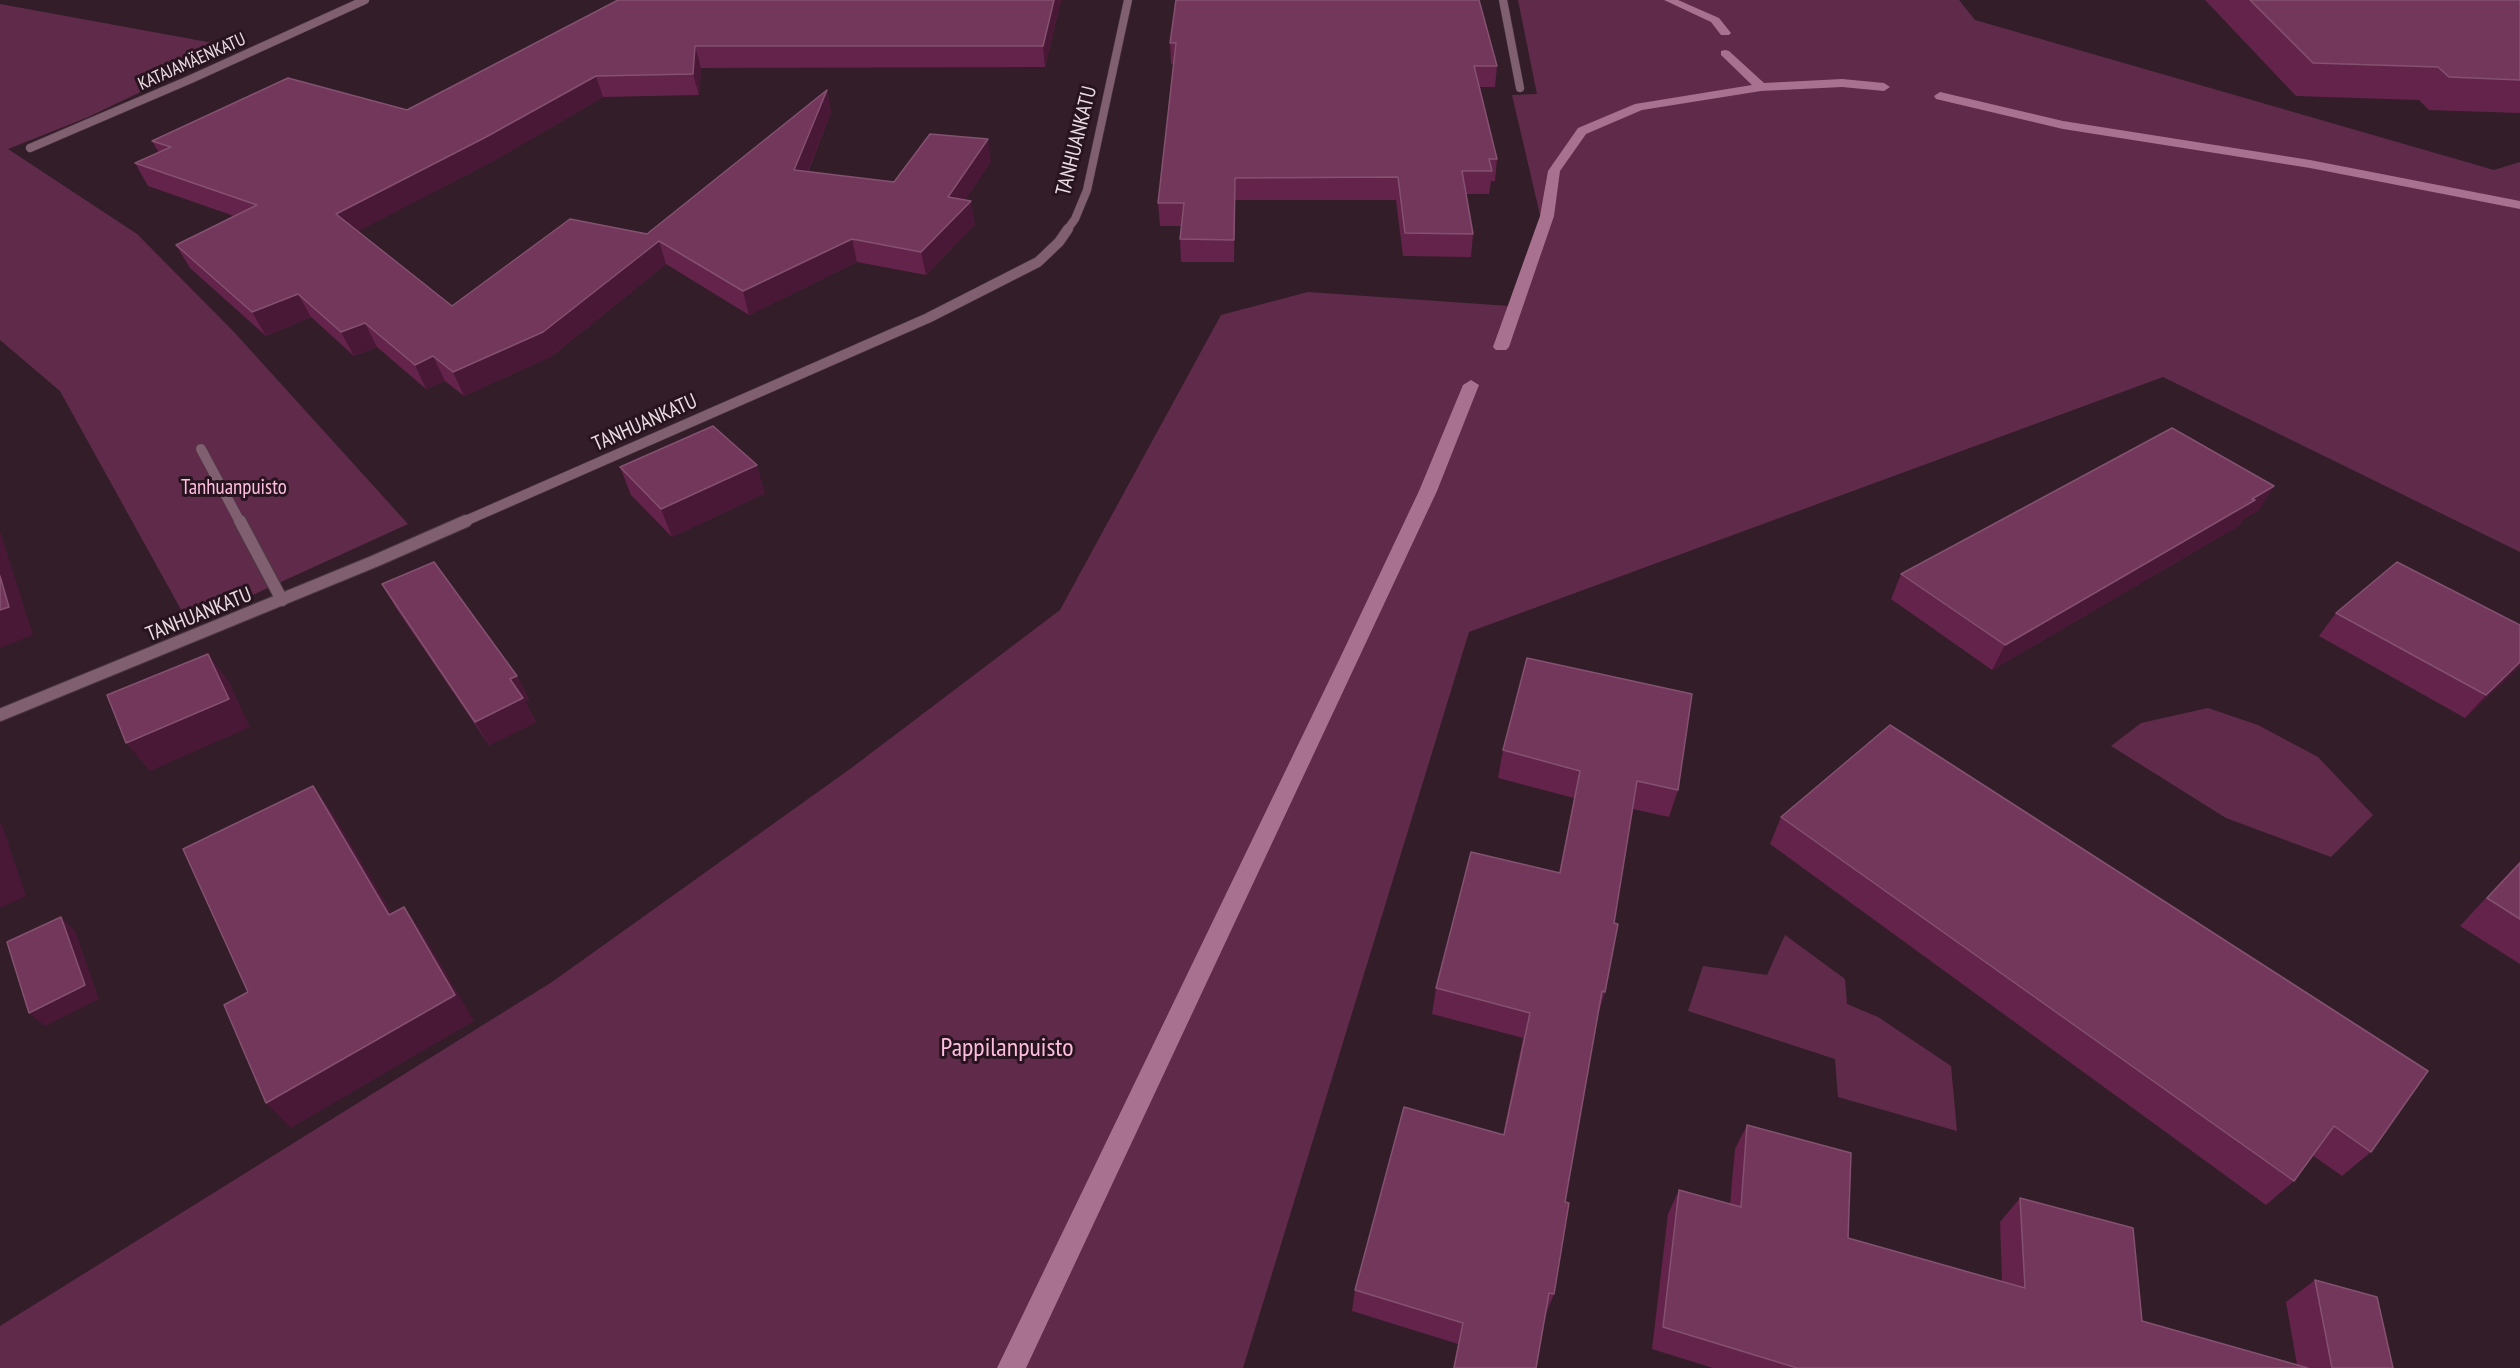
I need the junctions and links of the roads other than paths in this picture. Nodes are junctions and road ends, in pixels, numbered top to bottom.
1 (365, 0) edge
2 (1128, 0) edge
3 (1503, 0) edge
4 (1520, 88) dead end
5 (30, 148) dead end
6 (201, 449) dead end
7 (282, 600) junction
8 (0, 715) edge

1 - 5 street, KATAJAMÄENKATU
2 - 7 street, TANHUANKATU
3 - 4 street
6 - 7 street
7 - 8 street, TANHUANKATU

